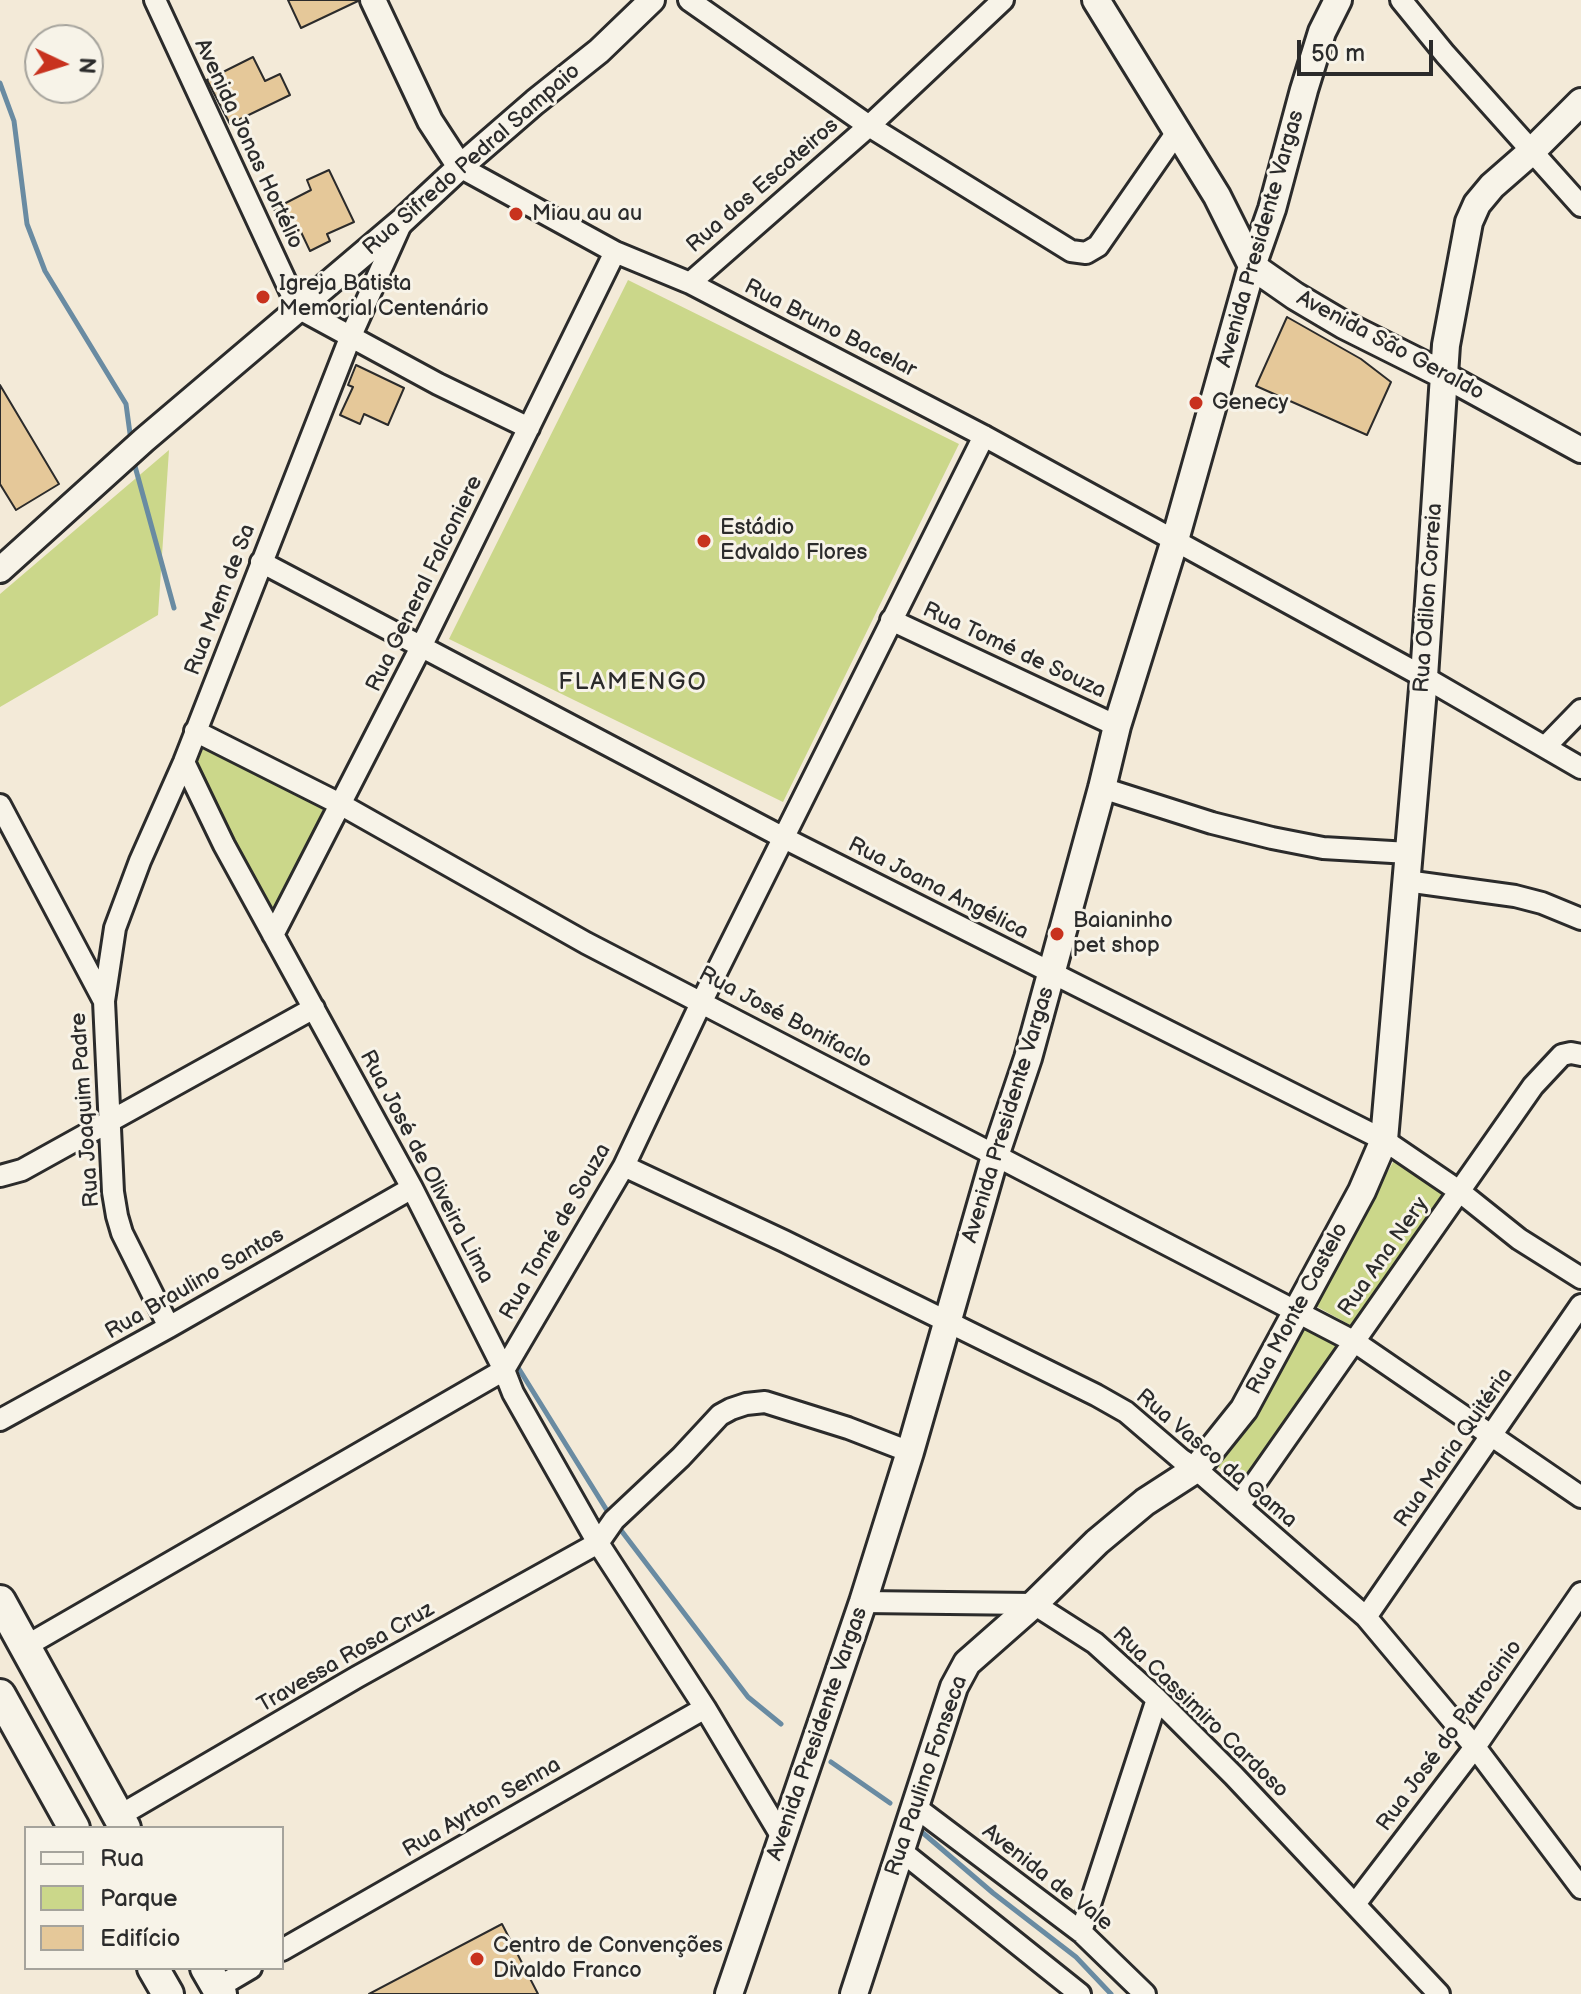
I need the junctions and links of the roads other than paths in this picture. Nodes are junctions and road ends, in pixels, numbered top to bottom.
1 (155, 0) edge
2 (373, 0) edge
3 (652, 0) edge
4 (689, 0) edge
5 (1003, 0) edge
6 (1096, 0) edge
7 (1338, 0) edge
8 (1401, 0) edge
9 (1581, 102) edge
10 (869, 126) junction
11 (1177, 132) junction
12 (1532, 151) junction
13 (460, 167) junction
14 (1581, 206) edge
15 (402, 221) junction
16 (615, 252) junction
17 (1252, 266) junction
18 (690, 283) junction
19 (298, 308) junction
20 (350, 338) junction
21 (1444, 375) junction
22 (529, 428) junction
23 (984, 436) junction
24 (1581, 450) edge
25 (1175, 540) junction
26 (261, 562) junction
27 (0, 570) edge
28 (891, 620) junction
29 (421, 647) junction
30 (1424, 677) junction
31 (1581, 710) edge
32 (1117, 726) junction
33 (195, 731) junction
34 (1545, 747) junction
35 (184, 762) junction
36 (1581, 768) edge
37 (1102, 788) junction
38 (340, 804) junction
39 (0, 806) edge
40 (784, 838) junction
41 (1409, 853) junction
42 (1406, 881) junction
43 (1581, 919) edge
44 (273, 935) junction
45 (1052, 974) junction
46 (104, 1001) junction
47 (702, 1001) junction
48 (314, 1008) junction
49 (1581, 1055) edge
50 (111, 1122) junction
51 (1384, 1140) junction
52 (995, 1156) junction
53 (624, 1166) junction
54 (0, 1176) edge
55 (412, 1188) junction
56 (1459, 1191) junction
57 (1581, 1278) edge
58 (1581, 1305) edge
59 (1299, 1311) junction
60 (947, 1322) junction
61 (169, 1327) junction
62 (1355, 1342) junction
63 (504, 1370) junction
64 (0, 1420) edge
65 (1491, 1436) junction
66 (910, 1452) junction
67 (1196, 1469) junction
68 (1581, 1497) edge
69 (1239, 1506) junction
70 (598, 1543) junction
71 (1581, 1593) edge
72 (0, 1601) edge
73 (863, 1602) junction
74 (1034, 1604) junction
75 (1366, 1617) junction
76 (26, 1646) junction
77 (0, 1695) edge
78 (1157, 1699) junction
79 (705, 1708) junction
80 (73, 1733) junction
81 (1475, 1747) junction
82 (36, 1758) junction
83 (914, 1806) junction
84 (122, 1822) edge
85 (73, 1826) edge
86 (782, 1837) junction
87 (900, 1850) junction
88 (1579, 1881) edge
89 (1355, 1904) junction
90 (1081, 1932) junction
91 (284, 1949) edge
92 (154, 1970) edge
93 (246, 1970) edge
94 (214, 1983) edge
95 (1069, 1990) edge
96 (168, 1994) edge
97 (729, 1994) edge
98 (854, 1994) edge
99 (1145, 1994) edge
100 (1439, 1994) edge

1 - 19 street, Avenida Jonas Hortélio
2 - 13 street
3 - 13 street, Rua Sifredo Pedral Sampaio
4 - 10 street
5 - 10 street, Rua dos Escoteiros
6 - 11 main road, Avenida São Geraldo
7 - 17 main road, Avenida Presidente Vargas
8 - 12 street
9 - 12 main road, Rua Odilon Correia
10 - 11 street
10 - 18 street, Rua dos Escoteiros
11 - 17 main road, Avenida São Geraldo
12 - 14 street
12 - 21 main road, Rua Odilon Correia
13 - 15 street, Rua Sifredo Pedral Sampaio
13 - 16 street, Rua Bruno Bacelar
15 - 19 street, Rua Sifredo Pedral Sampaio
15 - 20 street, Rua Mem de Sa
16 - 18 street, Rua Bruno Bacelar
16 - 22 street, Rua General Falconiere
17 - 21 main road, Avenida São Geraldo
17 - 25 main road, Avenida Presidente Vargas
18 - 23 street, Rua Bruno Bacelar
19 - 20 street
19 - 27 street, Rua Sifredo Pedral Sampaio
20 - 22 street
20 - 26 street, Rua Mem de Sa
21 - 24 street, Avenida São Geraldo
21 - 30 main road, Rua Odilon Correia
22 - 29 street, Rua General Falconiere
23 - 25 street, Rua Bruno Bacelar
23 - 28 street, Rua Tomé de Souza
25 - 30 street, Rua Bruno Bacelar
25 - 32 main road, Avenida Presidente Vargas
26 - 29 street, Rua Joana Angélica
26 - 33 street, Rua Mem de Sa
28 - 32 street, Rua Tomé de Souza
28 - 40 street, Rua Tomé de Souza
29 - 38 street, Rua General Falconiere
29 - 40 street, Rua Joana Angélica
30 - 34 street, Rua Bruno Bacelar
30 - 41 main road, Rua Odilon Correia
31 - 34 street
32 - 37 main road, Avenida Presidente Vargas
33 - 35 street, Rua Mem de Sa
33 - 38 street, Rua José Bonifaclo
34 - 36 street, Rua Bruno Bacelar
35 - 44 street, Rua José de Oliveira Lima
35 - 46 street, Rua Mem de Sa
37 - 41 street
37 - 45 main road, Avenida Presidente Vargas
38 - 44 street, Rua General Falconiere
38 - 47 street, Rua José Bonifaclo
39 - 46 street, Rua Joaquim Padre
40 - 45 street, Rua Joana Angélica
40 - 47 street, Rua Tomé de Souza
41 - 42 main road, Rua Odilon Correia
42 - 43 street
42 - 51 main road, Rua Odilon Correia
44 - 48 street, Rua José de Oliveira Lima
45 - 51 street, Rua Joana Angélica
45 - 52 main road, Avenida Presidente Vargas
46 - 50 street, Rua Joaquim Padre
47 - 52 street, Rua José Bonifaclo
47 - 53 street, Rua Tomé de Souza
48 - 50 street
48 - 55 street, Rua José de Oliveira Lima
49 - 56 street, Rua Ana Nery
50 - 54 street
50 - 61 street, Rua Joaquim Padre
51 - 56 street, Rua Joana Angélica
51 - 59 main road, Rua Monte Castelo
52 - 59 street, Rua José Bonifaclo
52 - 60 main road, Avenida Presidente Vargas
53 - 60 street, Rua Vasco da Gama
53 - 63 street, Rua Tomé de Souza
55 - 61 street, Rua Braulino Santos
55 - 63 street, Rua José de Oliveira Lima
56 - 57 street, Rua Joana Angélica
56 - 62 street, Rua Ana Nery
58 - 65 street, Rua Maria Quitéria
59 - 62 street, Rua José Bonifaclo
59 - 67 main road, Rua Monte Castelo
60 - 66 main road, Avenida Presidente Vargas
60 - 67 street, Rua Vasco da Gama
61 - 64 street, Rua Braulino Santos
62 - 65 street, Rua José Bonifaclo
62 - 69 street, Rua Ana Nery
63 - 70 street, Rua José de Oliveira Lima
63 - 76 street, Rua Tomé de Souza
65 - 68 street, Rua José Bonifaclo
65 - 75 street, Rua Maria Quitéria
66 - 70 street
66 - 73 main road, Avenida Presidente Vargas
67 - 69 street, Rua Vasco da Gama
67 - 74 main road, Rua Paulino Fonseca
69 - 75 street, Rua Vasco da Gama
70 - 79 street, Rua José de Oliveira Lima
70 - 84 street, Travessa Rosa Cruz
71 - 81 street, Rua José do Patrocinio
72 - 76 main road
73 - 74 street
73 - 86 main road, Avenida Presidente Vargas
74 - 78 street, Rua Cassimiro Cardoso
74 - 83 main road, Rua Paulino Fonseca
75 - 81 street, Rua Vasco da Gama
76 - 80 main road
77 - 82 main road
78 - 89 street, Rua Cassimiro Cardoso
78 - 90 street
79 - 86 street, Rua José de Oliveira Lima
79 - 91 street, Rua Ayrton Senna
80 - 82 main road
80 - 84 main road
81 - 88 street, Rua Vasco da Gama
81 - 89 street, Rua José do Patrocinio
82 - 85 main road
83 - 87 main road, Rua Paulino Fonseca
83 - 90 street, Avenida de Vale
86 - 97 main road, Avenida Presidente Vargas
87 - 95 street
87 - 98 main road, Rua Paulino Fonseca
89 - 100 street, Rua Cassimiro Cardoso
90 - 99 street, Avenida de Vale
92 - 96 main road
93 - 94 street

